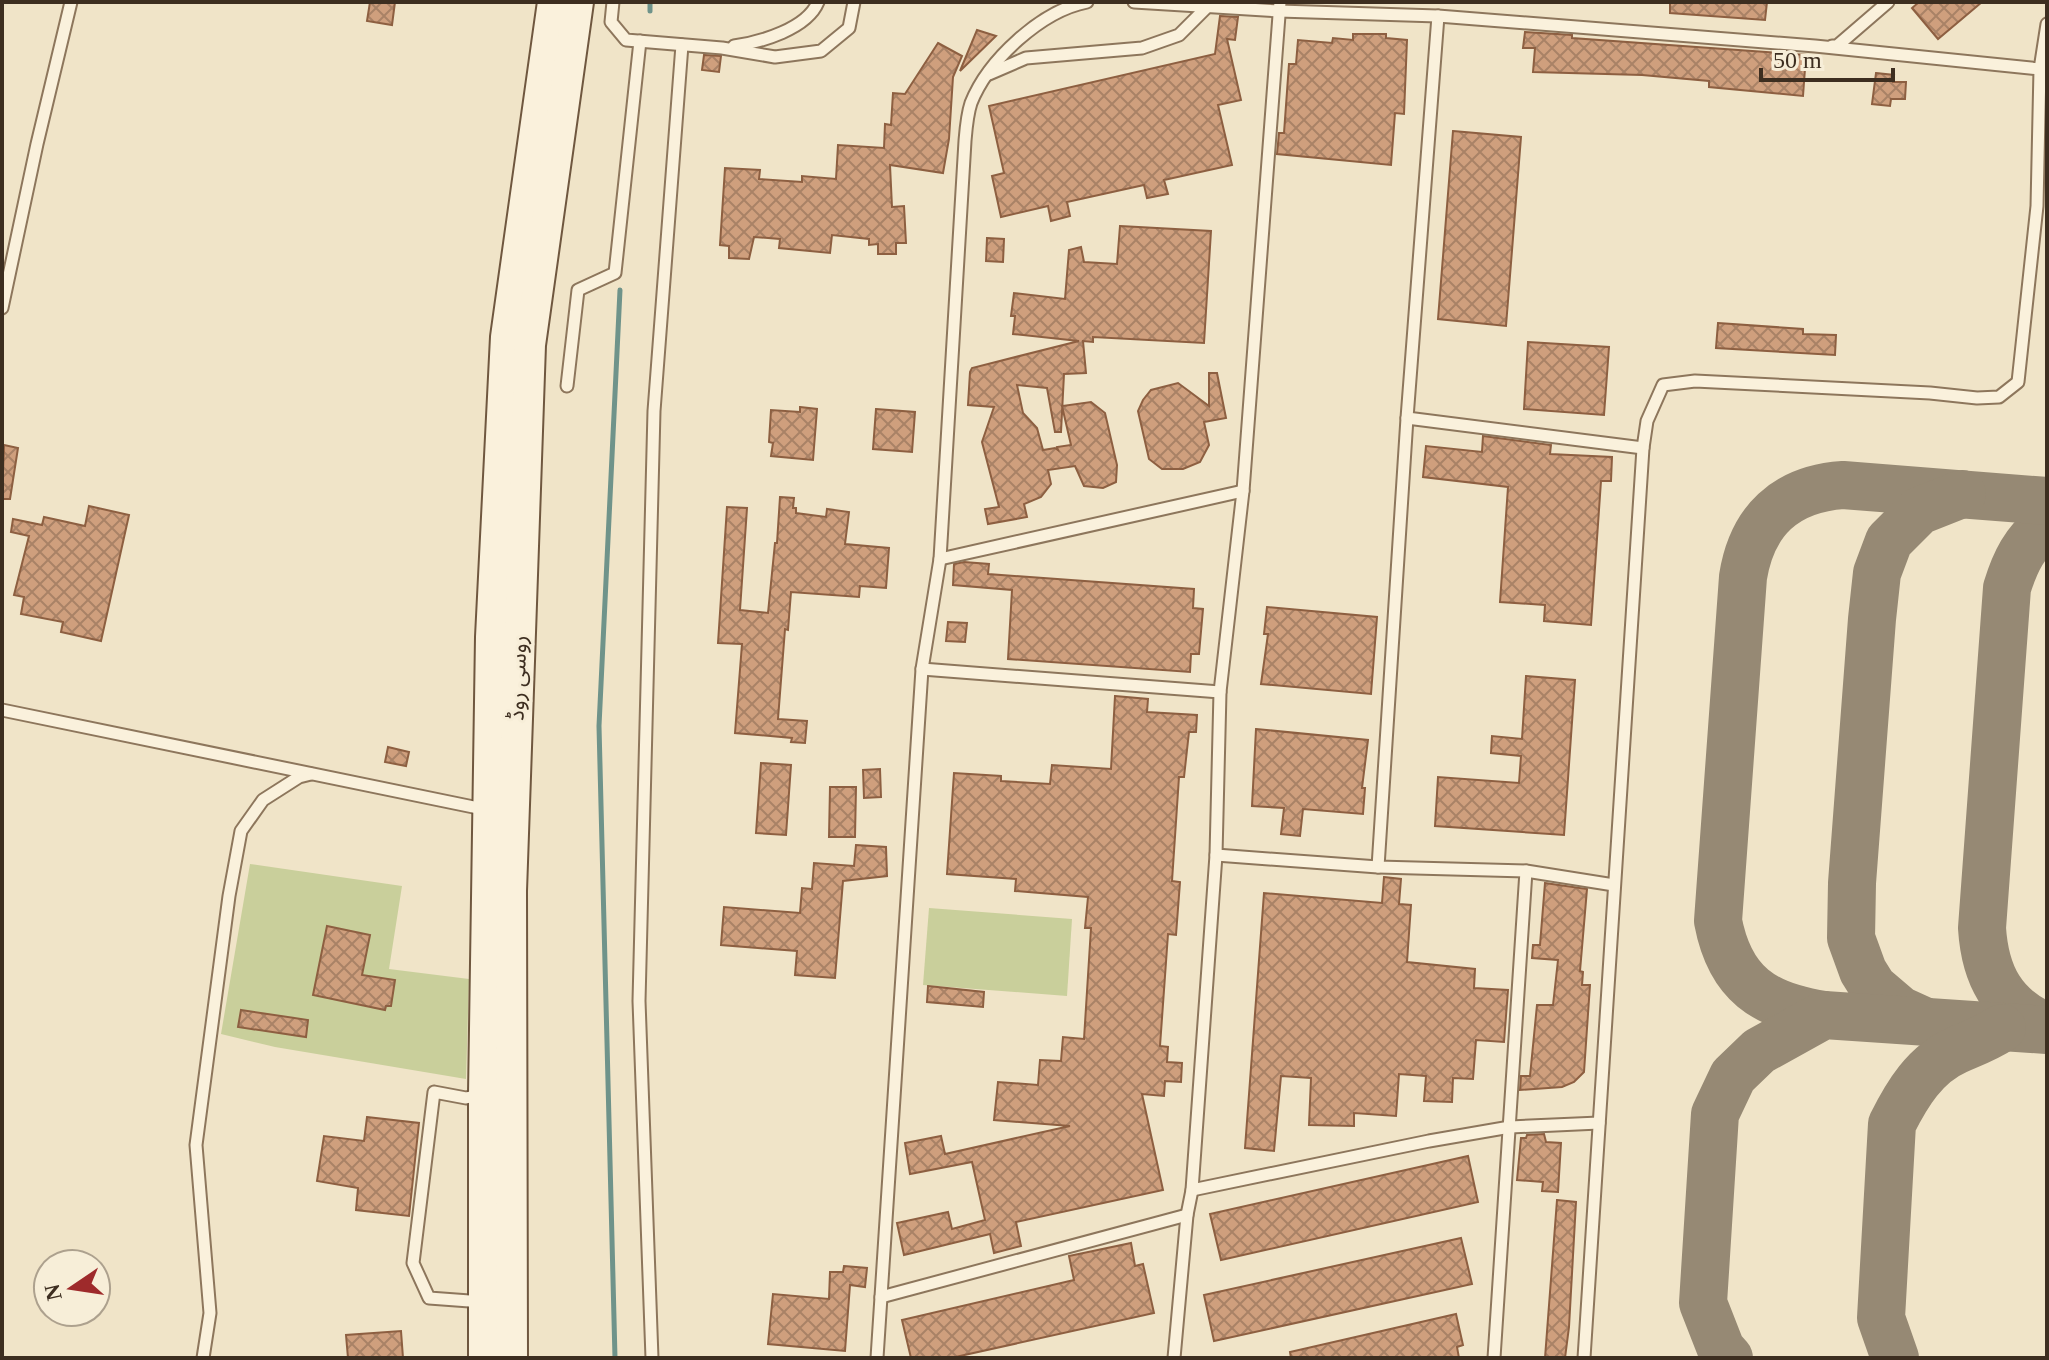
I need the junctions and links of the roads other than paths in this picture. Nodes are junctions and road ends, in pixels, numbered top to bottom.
1 (71, 2) edge
2 (553, 2) edge
3 (578, 2) edge
4 (613, 2) edge
5 (818, 2) edge
6 (854, 2) edge
7 (1087, 2) edge
8 (1134, 2) edge
9 (1888, 2) edge
10 (1280, 6) edge
11 (1207, 7) junction
12 (1438, 16) junction
13 (2047, 24) edge
14 (640, 41) junction
15 (682, 45) junction
16 (1815, 46) junction
17 (722, 48) junction
18 (2040, 69) junction
19 (985, 76) junction
20 (2042, 206) edge
21 (2, 308) edge
22 (567, 386) dead end
23 (1407, 418) junction
24 (1643, 448) junction
25 (1243, 491) junction
26 (940, 559) junction
27 (922, 669) junction
28 (1220, 692) junction
29 (2, 710) edge
30 (311, 774) junction
31 (488, 810) junction
32 (1216, 855) junction
33 (1378, 867) junction
34 (1526, 871) junction
35 (1614, 885) junction
36 (484, 1094) junction
37 (1599, 1123) junction
38 (1510, 1127) junction
39 (1192, 1190) junction
40 (1187, 1215) junction
41 (881, 1297) junction
42 (498, 1303) junction
43 (203, 1358) edge
44 (484, 1358) edge
45 (512, 1358) edge
46 (652, 1358) edge
47 (877, 1358) edge
48 (1174, 1358) edge
49 (1494, 1358) edge
50 (1584, 1358) edge

1 - 21 lane
2 - 31 main road, روسی روڈ
3 - 42 main road, روسی روڈ
4 - 14 lane
5 - 17 lane
6 - 17 lane
7 - 19 lane
8 - 11 lane
9 - 16 lane
10 - 11 lane
10 - 12 lane
10 - 25 lane
11 - 19 lane
12 - 16 lane
12 - 23 lane
13 - 18 lane
14 - 15 lane
14 - 22 lane
15 - 17 lane
15 - 46 lane
16 - 18 lane
18 - 20 lane
19 - 26 lane
20 - 24 lane
23 - 24 lane
23 - 33 lane
24 - 35 lane
25 - 26 lane
25 - 28 lane
26 - 27 lane
27 - 28 lane
27 - 41 lane
28 - 32 lane
29 - 30 lane
30 - 31 lane
30 - 43 lane
31 - 36 main road, روسی روڈ
32 - 33 lane
32 - 39 lane
33 - 34 lane
34 - 35 lane
34 - 38 lane
35 - 37 lane
36 - 42 main road, روسی روڈ
36 - 42 lane
37 - 38 lane
37 - 50 lane
38 - 39 lane
38 - 49 lane
39 - 40 lane
40 - 41 lane
40 - 48 lane
41 - 47 lane
42 - 44 main road, روسی روڈ
42 - 45 main road, روسی روڈ

